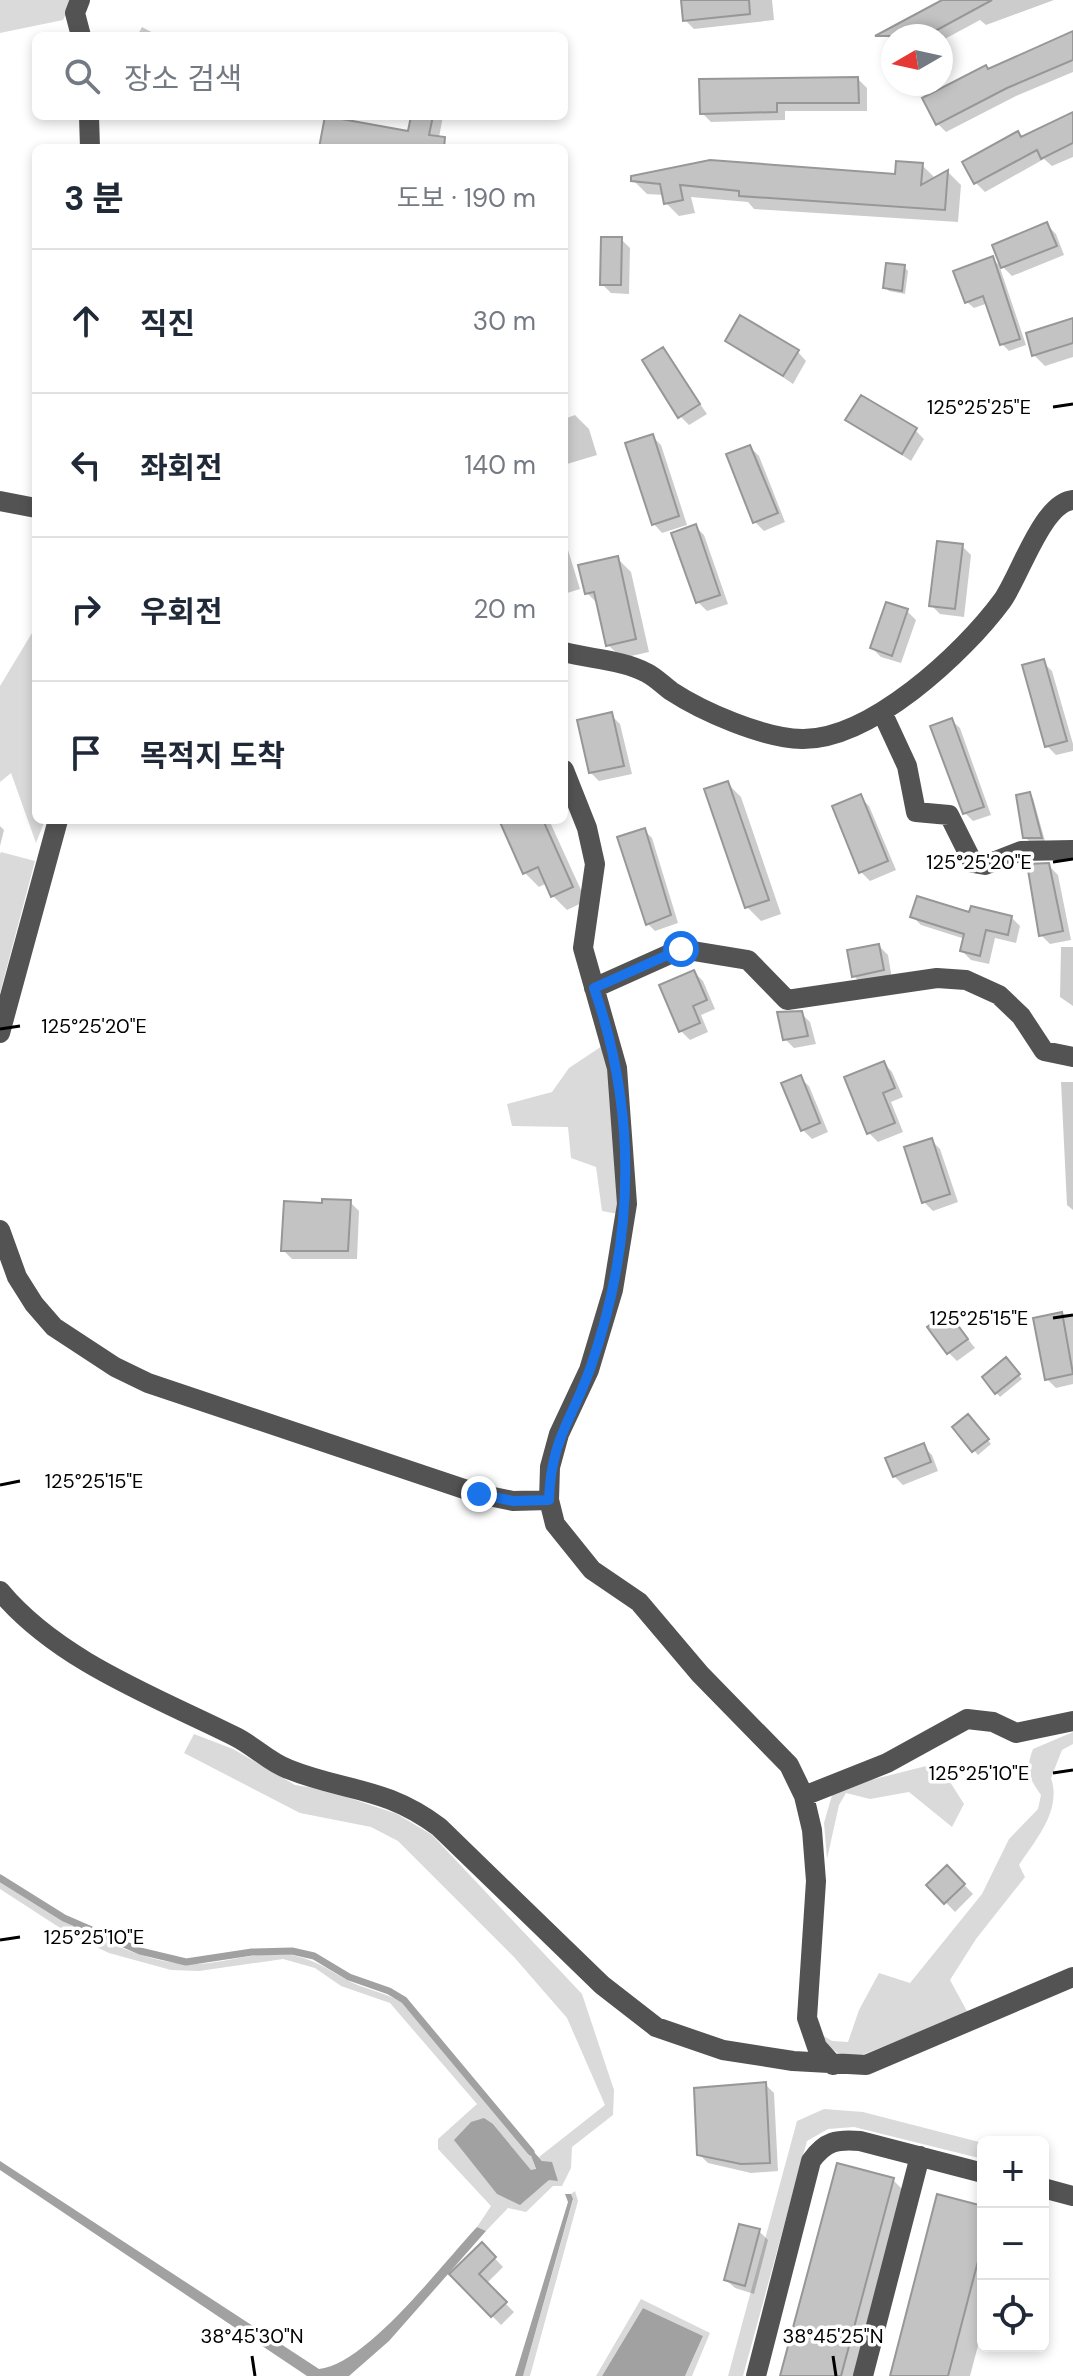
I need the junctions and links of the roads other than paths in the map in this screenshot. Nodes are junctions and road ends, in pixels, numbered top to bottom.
1 (80, 0) edge
2 (80, 32) edge
3 (89, 120) edge
4 (90, 144) edge
5 (1073, 500) edge
6 (0, 501) edge
7 (32, 507) edge
8 (568, 653) edge
9 (882, 712) junction
10 (568, 780) edge
11 (57, 824) edge
12 (1073, 850) edge
13 (594, 988) junction
14 (0, 1033) edge
15 (1073, 1057) edge
16 (0, 1230) edge
17 (549, 1500) junction
18 (0, 1591) edge
19 (1073, 1721) edge
20 (804, 1796) junction
21 (1073, 1977) edge
22 (833, 2065) junction
23 (920, 2156) junction
24 (977, 2171) edge
25 (1049, 2190) edge
26 (1073, 2196) edge
27 (756, 2376) edge
28 (863, 2376) edge

1 - 2 street
3 - 4 street
5 - 9 street
6 - 7 street
8 - 9 street
9 - 12 street
10 - 13 street
11 - 14 street
13 - 15 street
13 - 17 street
16 - 17 street
17 - 20 street
18 - 22 street
19 - 20 street
20 - 22 street
21 - 22 street
23 - 24 street
23 - 27 street
23 - 28 street
25 - 26 street

